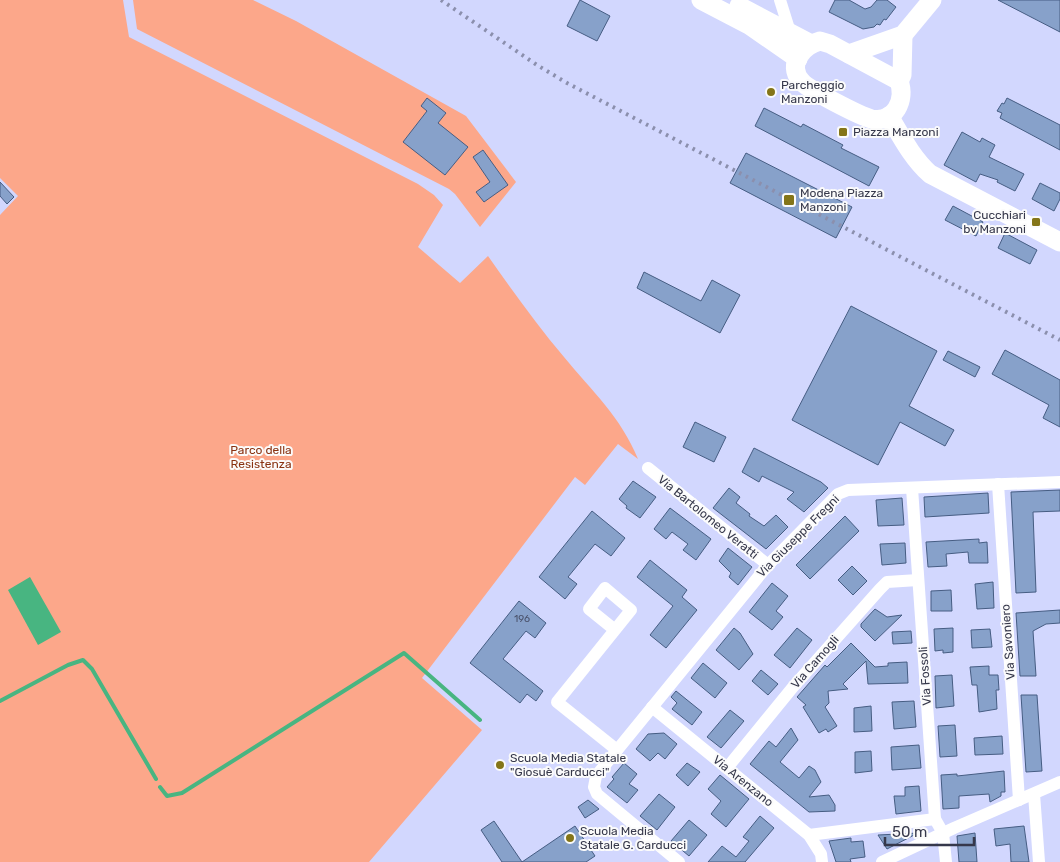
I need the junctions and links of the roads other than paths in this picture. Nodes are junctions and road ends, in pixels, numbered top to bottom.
1 (701, 0) edge
2 (727, 0) edge
3 (780, 0) edge
4 (932, 0) edge
5 (790, 32) junction
6 (903, 35) junction
7 (811, 44) junction
8 (849, 54) junction
9 (798, 59) junction
10 (898, 81) junction
11 (889, 116) junction
12 (1060, 242) edge
13 (648, 468) dead end
14 (1060, 482) edge
15 (998, 484) junction
16 (912, 488) junction
17 (768, 565) junction
18 (918, 580) junction
19 (615, 630) dead end
20 (652, 707) junction
21 (617, 750) junction
22 (727, 768) junction
23 (1060, 782) edge
24 (1034, 794) junction
25 (1019, 800) junction
26 (935, 819) junction
27 (943, 833) junction
28 (809, 835) junction
29 (679, 862) edge
30 (822, 862) edge
31 (882, 862) edge
32 (946, 862) edge
33 (1039, 862) edge

1 - 9 main road
2 - 5 main road
3 - 5 street
4 - 6 main road
5 - 7 main road
6 - 8 main road
6 - 10 main road
7 - 8 main road
7 - 9 main road
8 - 10 main road
9 - 11 main road
10 - 11 main road
11 - 12 main road
13 - 17 street, Via Bartolomeo Veratti
14 - 15 street, Via Giuseppe Fregni
15 - 16 street, Via Giuseppe Fregni
15 - 25 street, Via Savoniero
16 - 17 street, Via Giuseppe Fregni
16 - 18 street, Via Fossoli
17 - 20 street, Via Giuseppe Fregni
18 - 22 street, Via Camogli
18 - 26 street, Via Fossoli
19 - 21 street
20 - 21 street, Via Giuseppe Fregni
20 - 22 street, Via Arenzano
21 - 29 street, Via Giuseppe Fregni
22 - 28 street, Via Arenzano
23 - 24 street
24 - 25 street
24 - 33 street
25 - 27 street
26 - 27 street, Via Fossoli
26 - 28 street
27 - 31 street
27 - 32 street, Via Fossoli
28 - 30 street, Via Arenzano

